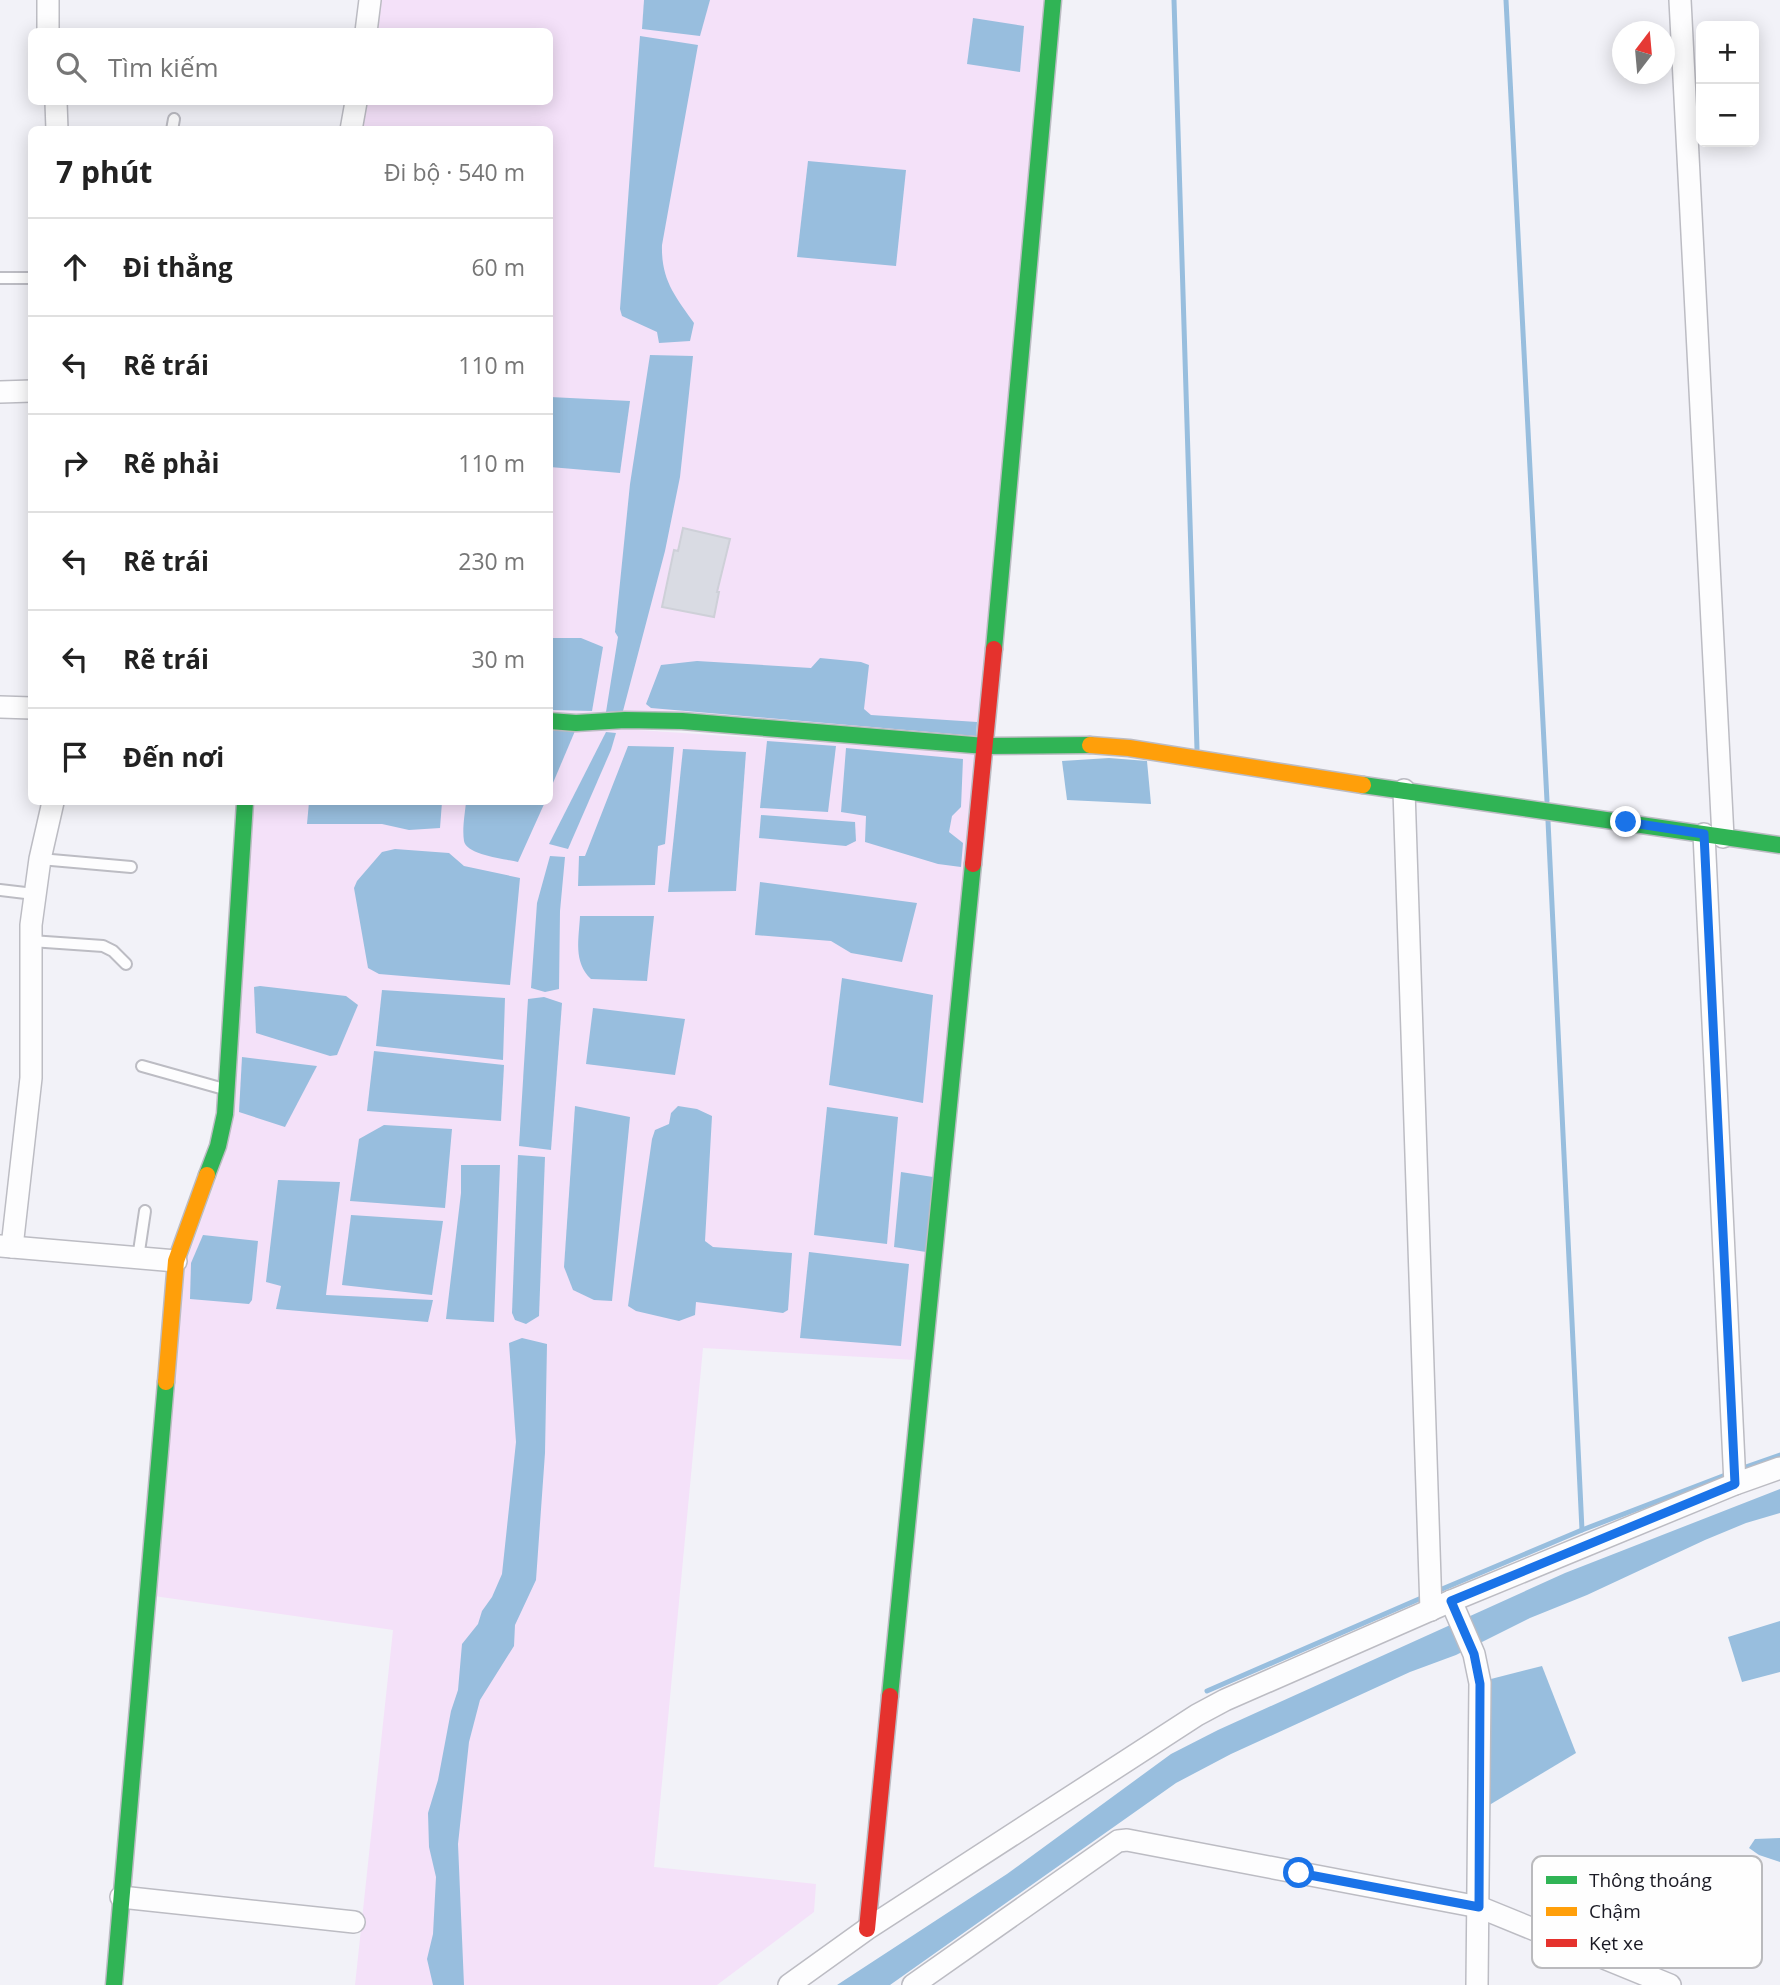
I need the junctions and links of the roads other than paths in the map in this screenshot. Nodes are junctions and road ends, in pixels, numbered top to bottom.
1 (48, 0) edge
2 (370, 0) edge
3 (1053, 0) edge
4 (1680, 0) edge
5 (48, 28) edge
6 (366, 28) edge
7 (56, 105) edge
8 (355, 105) edge
9 (57, 126) edge
10 (352, 126) edge
11 (0, 278) edge
12 (28, 278) edge
13 (28, 391) edge
14 (0, 392) edge
15 (0, 707) edge
16 (28, 708) edge
17 (553, 721) edge
18 (985, 746) junction
19 (1404, 790) junction
20 (52, 805) edge
21 (245, 805) edge
22 (1714, 835) junction
23 (1780, 845) edge
24 (40, 859) junction
25 (131, 867) dead end
26 (0, 890) edge
27 (34, 894) junction
28 (31, 941) junction
29 (126, 964) dead end
30 (142, 1066) dead end
31 (228, 1090) junction
32 (145, 1211) dead end
33 (6, 1246) edge
34 (138, 1258) junction
35 (176, 1261) junction
36 (1780, 1468) edge
37 (1735, 1484) junction
38 (1453, 1606) junction
39 (1430, 1610) junction
40 (121, 1897) junction
41 (1479, 1907) junction
42 (354, 1922) dead end
43 (867, 1929) junction
44 (1532, 1929) edge
45 (1628, 1968) edge
46 (114, 1985) edge
47 (789, 1985) edge
48 (913, 1985) edge
49 (1477, 1985) edge
50 (1670, 1985) edge

1 - 5 street
2 - 6 street
3 - 18 street
4 - 22 street
7 - 9 street
8 - 10 street
11 - 12 lane
13 - 14 street
15 - 16 street
17 - 18 street
18 - 19 street
18 - 43 street
19 - 22 street
19 - 39 street
20 - 24 street
21 - 31 street
22 - 23 street
22 - 37 street
24 - 25 lane
24 - 27 street
26 - 27 lane
27 - 28 street
28 - 29 lane
28 - 33 street
30 - 31 lane
31 - 35 street
32 - 34 lane
33 - 34 street
34 - 35 street
35 - 40 street
36 - 37 street
37 - 38 street
38 - 39 street
38 - 41 street
39 - 43 street
40 - 42 street
40 - 46 street
41 - 44 street
41 - 48 street
41 - 49 street
43 - 47 street
45 - 50 street

